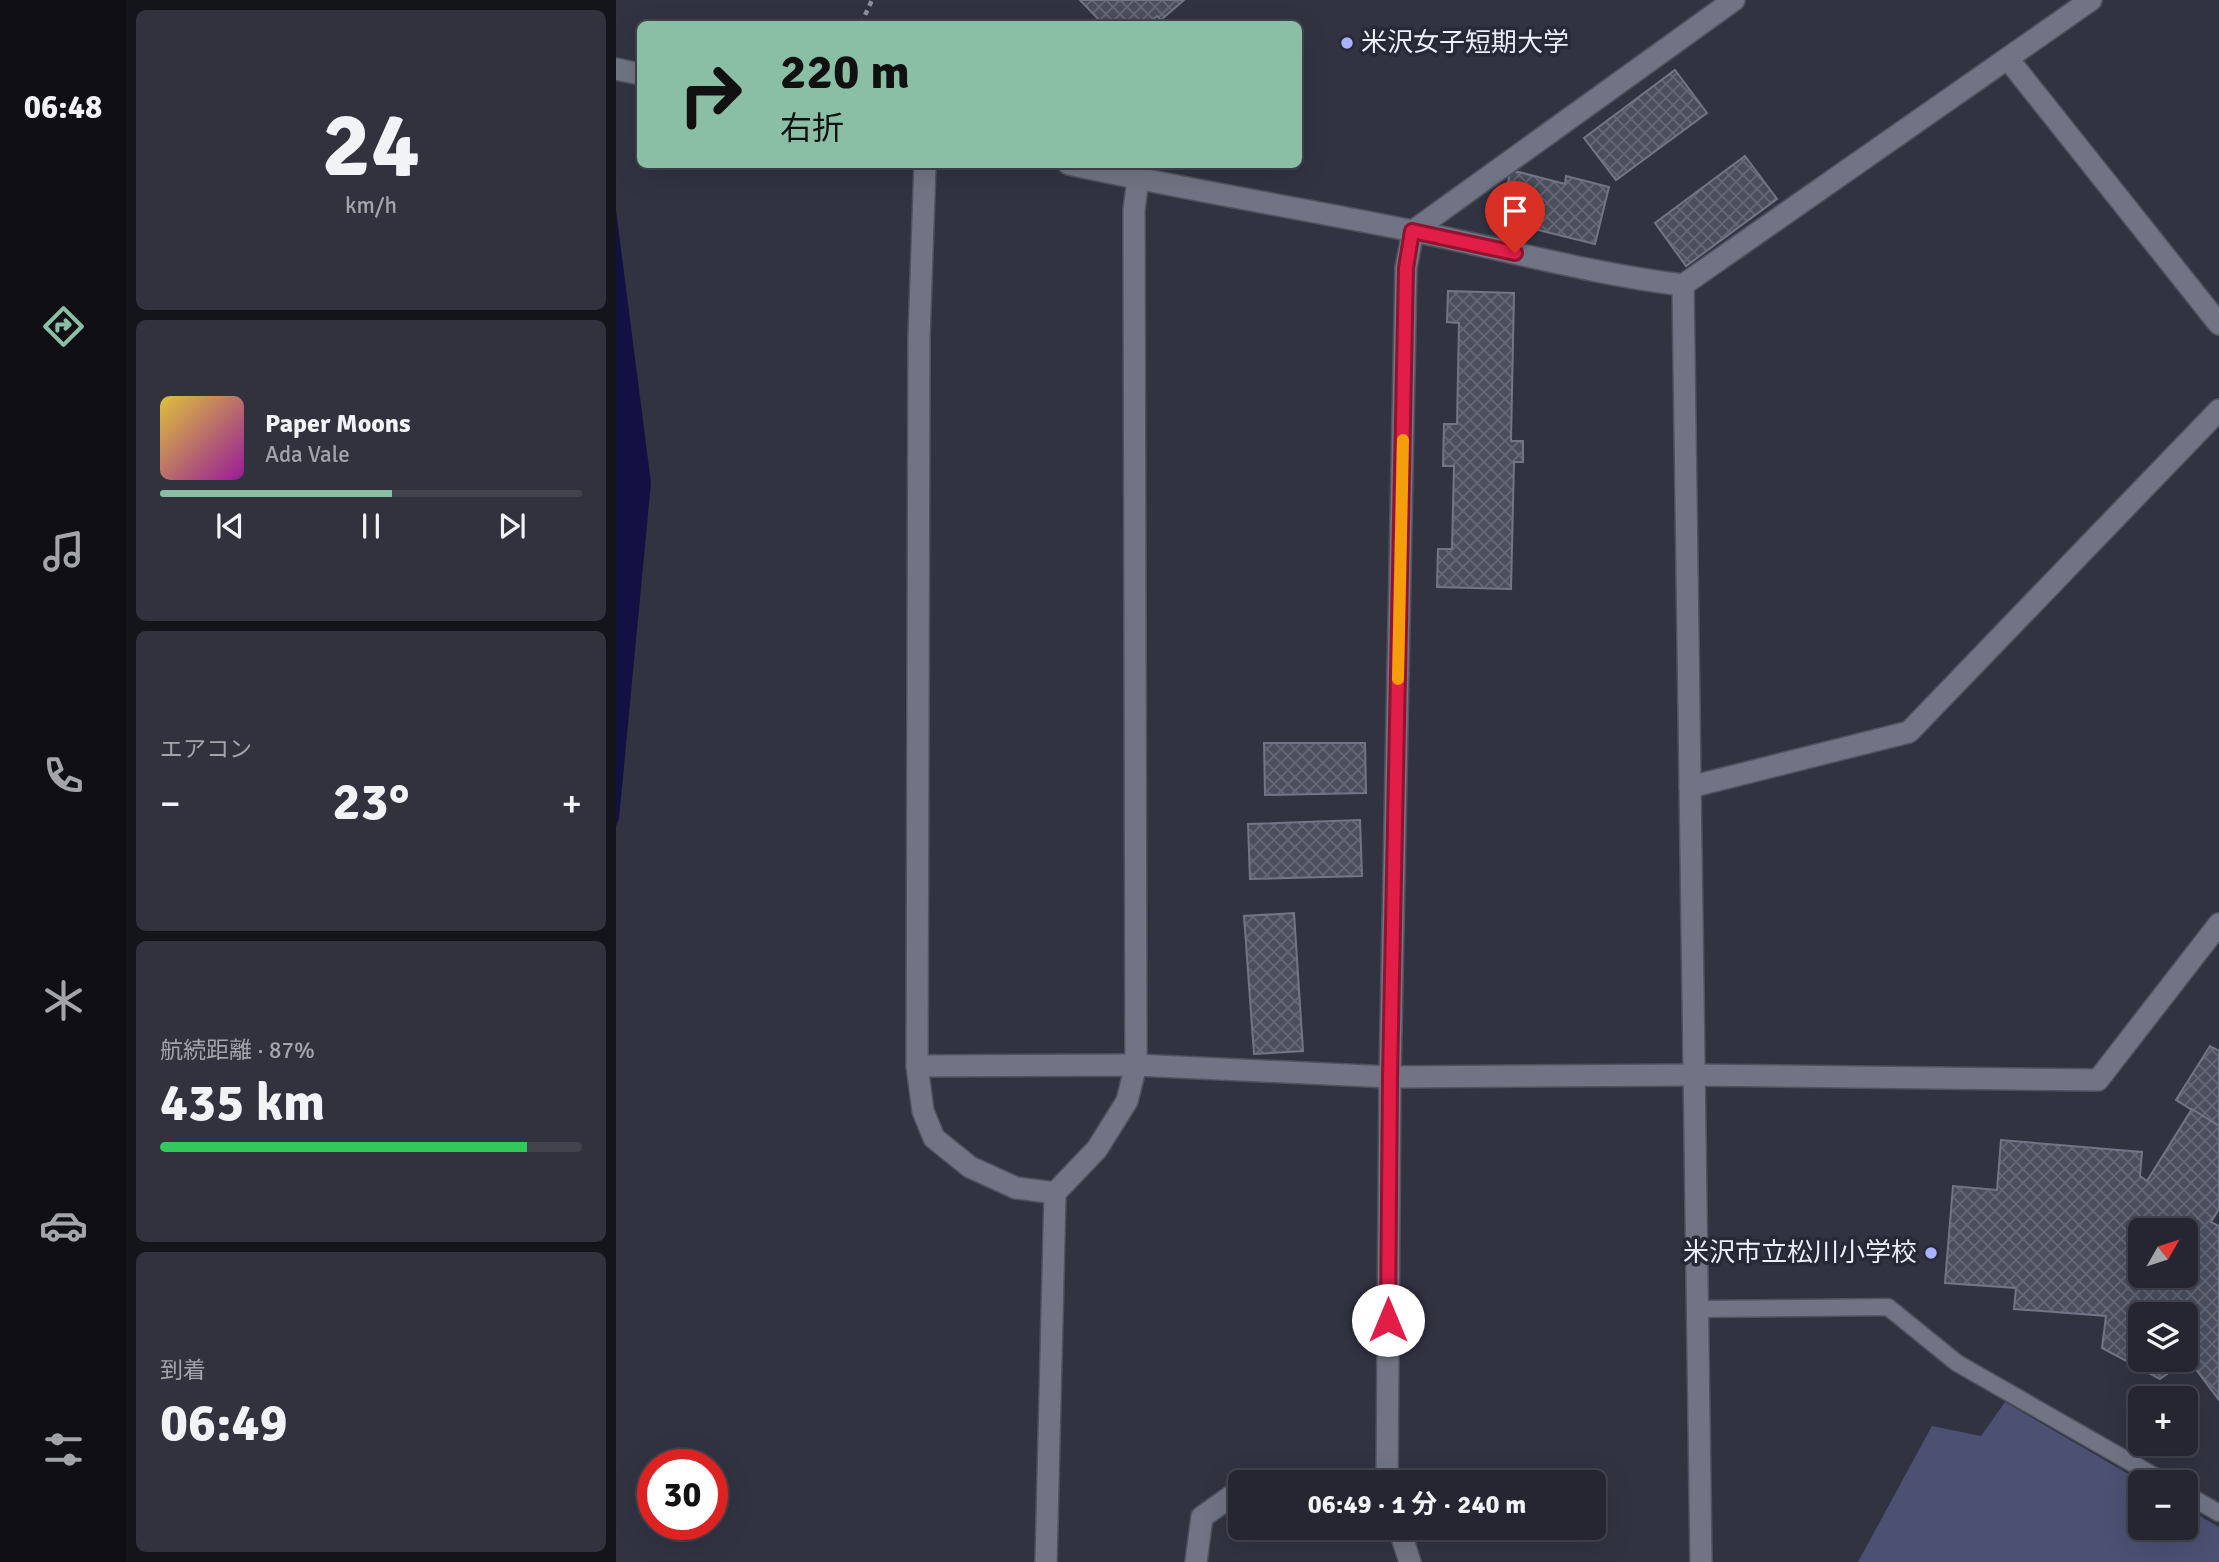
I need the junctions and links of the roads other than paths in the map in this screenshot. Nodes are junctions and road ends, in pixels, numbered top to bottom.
1 (1734, 0) edge
2 (2091, 0) edge
3 (2008, 59) junction
4 (616, 69) edge
5 (637, 73) edge
6 (925, 168) edge
7 (1087, 168) edge
8 (1138, 179) junction
9 (1412, 231) junction
10 (1683, 285) junction
11 (2219, 324) edge
12 (2219, 410) edge
13 (1690, 787) junction
14 (2218, 928) edge
15 (1136, 1065) junction
16 (918, 1066) junction
17 (1694, 1075) junction
18 (1390, 1077) junction
19 (1055, 1193) junction
20 (1698, 1309) junction
21 (1387, 1470) edge
22 (2144, 1470) edge
23 (1228, 1498) edge
24 (2198, 1501) edge
25 (2219, 1513) edge
26 (1403, 1540) edge
27 (1046, 1562) edge
28 (1196, 1562) edge
29 (1410, 1562) edge
30 (1701, 1562) edge

1 - 9 street
2 - 3 street
3 - 10 street
3 - 11 street
4 - 5 street
6 - 16 street
7 - 8 street
8 - 9 street
8 - 15 street
9 - 10 street
9 - 18 street
10 - 13 street
12 - 13 street
13 - 17 street
14 - 17 street
15 - 16 street
15 - 18 street
15 - 19 street
16 - 19 street
17 - 18 street
17 - 20 street
18 - 21 street
19 - 27 street
20 - 22 lane
20 - 30 street
23 - 28 street
24 - 25 lane
26 - 29 street

